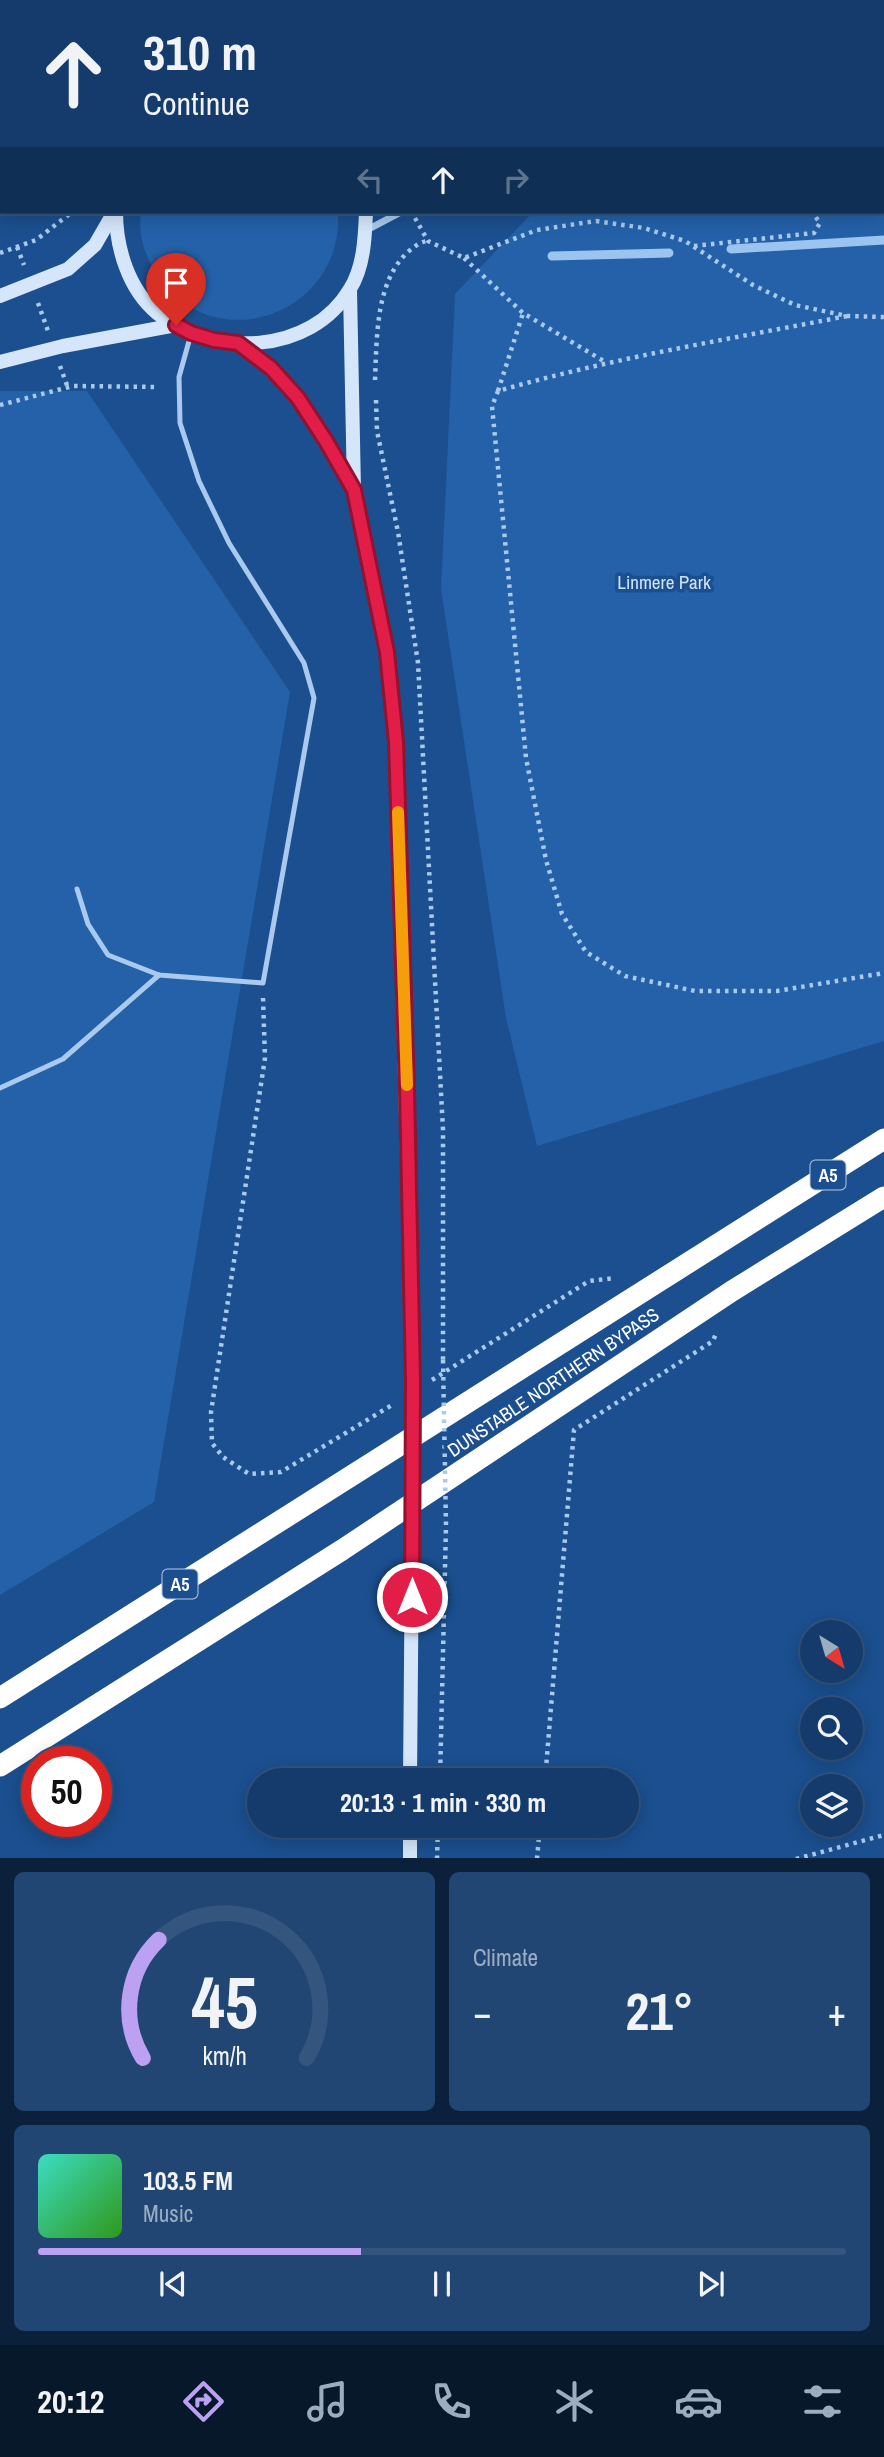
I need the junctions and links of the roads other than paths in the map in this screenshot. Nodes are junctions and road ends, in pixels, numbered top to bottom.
1 (114, 214) edge
2 (115, 214) edge
3 (366, 214) edge
4 (397, 214) edge
5 (365, 231) junction
6 (350, 290) junction
7 (0, 296) edge
8 (176, 325) junction
9 (191, 333) junction
10 (238, 343) junction
11 (0, 362) edge
12 (354, 490) junction
13 (77, 889) dead end
14 (159, 975) junction
15 (0, 1088) edge
16 (884, 1139) edge
17 (884, 1197) edge
18 (0, 1698) edge
19 (0, 1766) edge
20 (410, 1768) edge
21 (410, 1838) edge
22 (410, 1858) edge

1 - 7 main road
2 - 8 main road
3 - 5 main road
4 - 5 street
5 - 6 main road
6 - 10 main road
6 - 12 main road
8 - 9 main road
8 - 11 main road
9 - 10 main road
9 - 14 lane
10 - 12 main road
12 - 20 main road, bridge
13 - 14 lane
14 - 15 lane
16 - 18 highway, DUNSTABLE NORTHERN BYPASS / A5
17 - 19 highway, DUNSTABLE NORTHERN BYPASS / A5
21 - 22 main road

